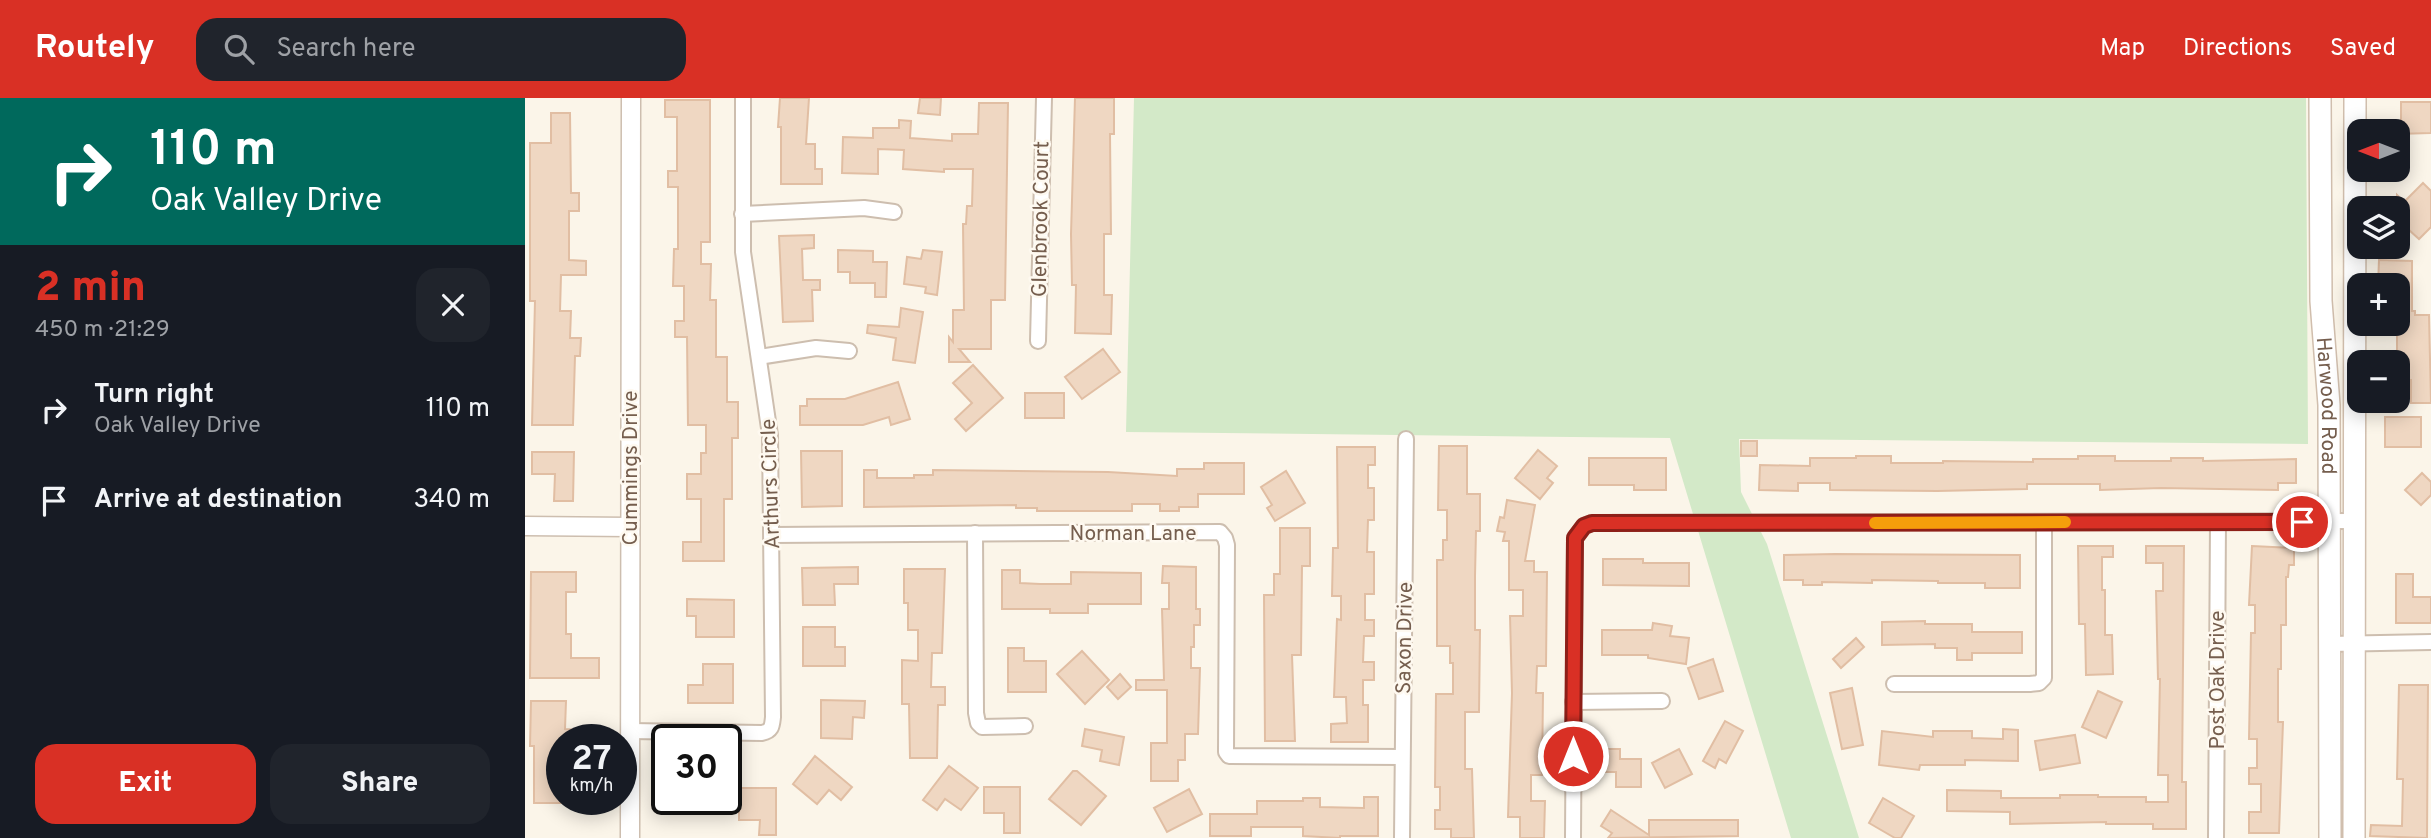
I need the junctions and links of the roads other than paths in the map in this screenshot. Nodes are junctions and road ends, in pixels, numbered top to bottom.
1 (631, 98) edge
2 (743, 98) edge
3 (1044, 98) edge
4 (2320, 98) edge
5 (2355, 98) edge
6 (894, 212) dead end
7 (742, 214) junction
8 (1038, 341) dead end
9 (849, 351) dead end
10 (759, 357) junction
11 (1406, 439) dead end
12 (2354, 521) junction
13 (2044, 522) junction
14 (2218, 522) junction
15 (2330, 522) junction
16 (525, 526) edge
17 (630, 527) junction
18 (975, 533) junction
19 (772, 535) junction
20 (2431, 642) edge
21 (2354, 643) junction
22 (2330, 644) junction
23 (1894, 684) dead end
24 (1662, 701) dead end
25 (1573, 702) junction
26 (630, 724) edge
27 (1025, 726) dead end
28 (637, 731) edge
29 (1402, 757) junction
30 (630, 815) edge
31 (630, 838) edge
32 (1402, 838) edge
33 (1573, 838) edge
34 (2216, 838) edge
35 (2330, 838) edge
36 (2354, 838) edge

1 - 17 street, Cummings Drive
2 - 7 street, Arthurs Circle
3 - 8 street, Glenbrook Court
4 - 15 main road, Harwood Road
5 - 12 main road, Harwood Road
6 - 7 street
7 - 10 street, Arthurs Circle
9 - 10 street
10 - 19 street, Arthurs Circle
11 - 29 street, Saxon Drive
12 - 15 street
12 - 21 main road, Harwood Road
13 - 14 street
13 - 23 street
13 - 25 street
14 - 15 street
14 - 34 street, Post Oak Drive
15 - 22 main road, Harwood Road
16 - 17 street
17 - 26 street, Cummings Drive
18 - 19 street, Norman Lane
18 - 27 street
18 - 29 street, Norman Lane
19 - 28 street, Arthurs Circle
20 - 21 street
21 - 22 street
21 - 36 main road, Harwood Road
22 - 35 main road, Harwood Road
24 - 25 street
25 - 33 street
29 - 32 street, Saxon Drive
30 - 31 street, Cummings Drive

